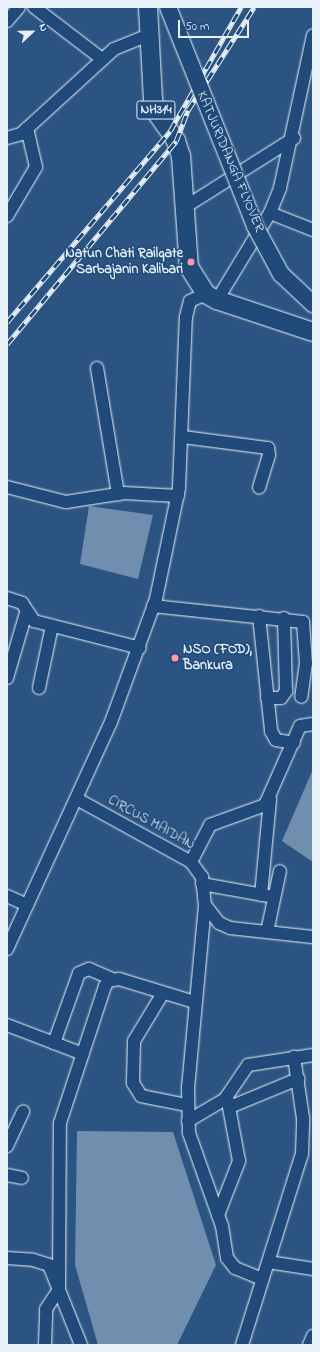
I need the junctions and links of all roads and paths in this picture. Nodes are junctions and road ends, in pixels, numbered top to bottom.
1 (19, 7) edge
2 (34, 7) edge
3 (148, 7) edge
4 (168, 7) edge
5 (7, 21) edge
6 (151, 34) junction
7 (313, 36) edge
8 (102, 59) junction
9 (27, 128) junction
10 (7, 138) edge
11 (294, 138) junction
12 (185, 207) junction
13 (270, 213) junction
14 (7, 216) edge
15 (313, 230) edge
16 (212, 297) junction
17 (313, 304) edge
18 (313, 332) edge
19 (96, 368) dead end
20 (183, 437) junction
21 (7, 487) edge
22 (259, 488) dead end
23 (118, 494) junction
24 (178, 496) junction
25 (7, 598) edge
26 (154, 606) junction
27 (26, 613) junction
28 (259, 616) junction
29 (284, 618) junction
30 (52, 626) junction
31 (140, 648) junction
32 (7, 678) edge
33 (39, 688) dead end
34 (300, 697) dead end
35 (267, 698) junction
36 (313, 724) edge
37 (294, 743) junction
38 (77, 799) junction
39 (270, 799) junction
40 (190, 862) junction
41 (280, 871) dead end
42 (202, 884) junction
43 (261, 894) junction
44 (7, 896) edge
45 (274, 897) junction
46 (27, 905) junction
47 (204, 905) junction
48 (267, 932) junction
49 (313, 937) edge
50 (7, 949) edge
51 (113, 979) junction
52 (163, 993) junction
53 (194, 1002) junction
54 (7, 1025) edge
55 (54, 1043) junction
56 (82, 1054) junction
57 (313, 1055) edge
58 (294, 1057) junction
59 (298, 1079) junction
60 (228, 1101) junction
61 (188, 1105) junction
62 (22, 1111) dead end
63 (308, 1117) edge
64 (188, 1121) junction
65 (7, 1146) edge
66 (7, 1175) edge
67 (22, 1178) dead end
68 (218, 1215) junction
69 (7, 1258) edge
70 (268, 1262) junction
71 (313, 1270) edge
72 (262, 1279) junction
73 (59, 1290) junction
74 (313, 1336) edge
75 (45, 1345) edge
76 (82, 1345) edge
77 (242, 1345) edge
78 (309, 1345) edge

1 - 5 street
2 - 8 street
3 - 6 highway, NH314
4 - 17 main road, KATJURIDANGA FLYOVER, bridge
6 - 8 street
6 - 12 highway, NH314
7 - 11 street
8 - 9 street
9 - 10 street
9 - 14 street
11 - 12 street
11 - 13 street
12 - 16 highway, NH314
13 - 15 street
13 - 16 street
16 - 18 highway
16 - 20 street
19 - 23 street
20 - 22 street
20 - 24 street
21 - 23 street
23 - 24 street
24 - 26 street
25 - 27 street
26 - 28 street
26 - 31 street
27 - 30 street
27 - 32 street
28 - 29 street
28 - 35 street
29 - 34 street
29 - 35 street
30 - 31 street
30 - 33 street
31 - 38 street
35 - 37 street
36 - 37 street
37 - 39 street
38 - 40 street, CIRCUS MAIDAN
38 - 46 street
39 - 40 street
39 - 43 street
40 - 42 street, CIRCUS MAIDAN
41 - 45 street
42 - 43 street
42 - 47 street, CIRCUS MAIDAN
43 - 45 street
44 - 46 street
45 - 48 street
46 - 50 street
47 - 48 street
47 - 53 street, CIRCUS MAIDAN
48 - 49 street
51 - 52 street
51 - 55 street
51 - 56 street
52 - 53 street
52 - 61 street
53 - 61 street, CIRCUS MAIDAN
54 - 55 street
55 - 56 street
56 - 73 street
57 - 58 street
58 - 59 street
58 - 60 street
59 - 60 street
59 - 63 street
60 - 64 street
60 - 68 street
61 - 64 street, CIRCUS MAIDAN
62 - 65 street
63 - 70 street
64 - 68 street, CIRCUS MAIDAN
66 - 67 street
68 - 72 street, CIRCUS MAIDAN
69 - 73 street
70 - 71 street
70 - 72 street
72 - 77 street
73 - 75 street
73 - 76 street
74 - 78 street

